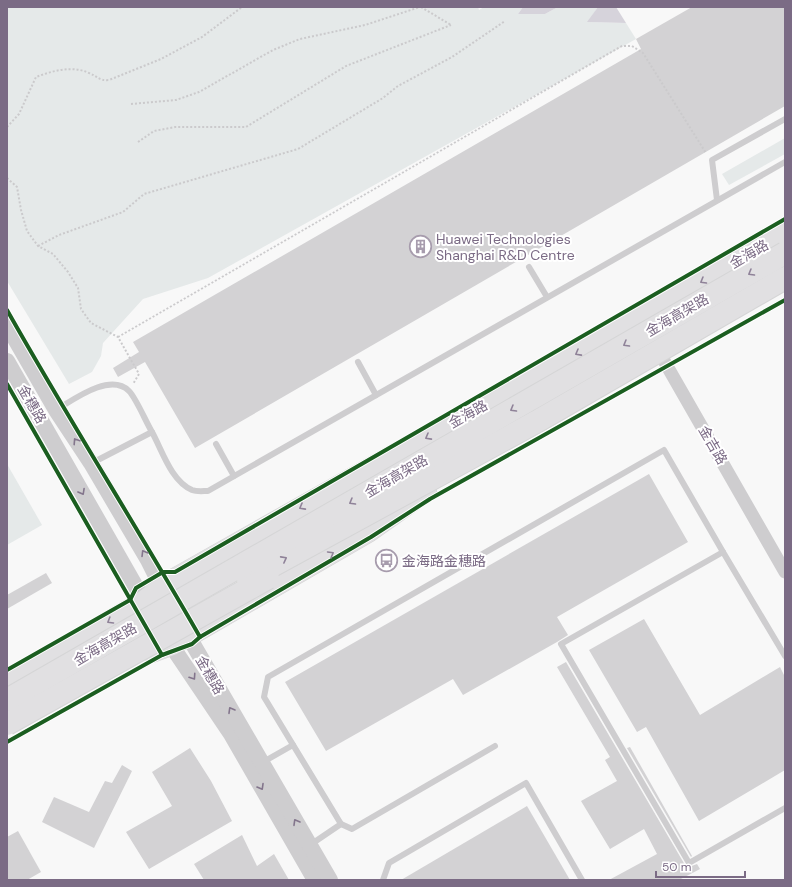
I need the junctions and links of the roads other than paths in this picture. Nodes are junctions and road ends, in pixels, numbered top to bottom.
1 (785, 119) edge
2 (785, 162) edge
3 (717, 200) junction
4 (785, 234) edge
5 (785, 253) edge
6 (529, 267) dead end
7 (785, 278) edge
8 (785, 288) edge
9 (547, 297) junction
10 (639, 318) junction
11 (7, 325) edge
12 (662, 357) junction
13 (7, 361) edge
14 (358, 362) dead end
15 (376, 395) junction
16 (56, 410) junction
17 (152, 432) junction
18 (216, 444) dead end
19 (91, 463) junction
20 (234, 476) junction
21 (724, 552) junction
22 (785, 572) edge
23 (272, 576) dead end
24 (161, 587) junction
25 (144, 601) junction
26 (179, 640) junction
27 (785, 656) edge
28 (7, 682) edge
29 (7, 700) edge
30 (7, 716) edge
31 (7, 724) edge
32 (7, 734) edge
33 (293, 745) junction
34 (495, 746) dead end
35 (256, 766) junction
36 (785, 808) edge
37 (341, 824) junction
38 (310, 845) junction
39 (315, 880) edge
40 (330, 880) edge
41 (383, 880) edge
42 (582, 880) edge

1 - 3 lane
2 - 3 lane
3 - 9 lane
4 -> 10 main road, 金海路
5 -> 29 highway, 金海高架路, bridge
6 - 9 lane
30 -> 7 highway, 金海高架路, bridge
8 - 12 main road
9 - 15 lane
10 - 12 street, 金吉路
10 -> 24 main road, 金海路
11 - 16 street, 金穗路
12 - 22 street, 金吉路
26 -> 12 main road
13 -> 25 street, 金穗路
14 - 15 lane
15 - 20 lane
16 - 17 lane
19 -> 16 street, 金穗路
17 - 19 lane
17 - 20 lane
18 - 20 lane
24 -> 19 street, 金穗路
21 - 27 lane
21 - 33 lane
21 - 36 lane
23 - 31 highway, bridge
24 - 25 main road, 金海路
24 - 26 street, 金穗路
25 - 26 street, 金穗路
25 -> 28 main road, 金海路
26 - 32 main road
26 - 35 street, 金穗路
33 - 35 lane
33 - 37 lane
34 - 37 lane
38 -> 35 street, 金穗路
35 -> 39 street, 金穗路
37 - 38 lane
38 - 40 street, 金穗路
41 - 42 lane

